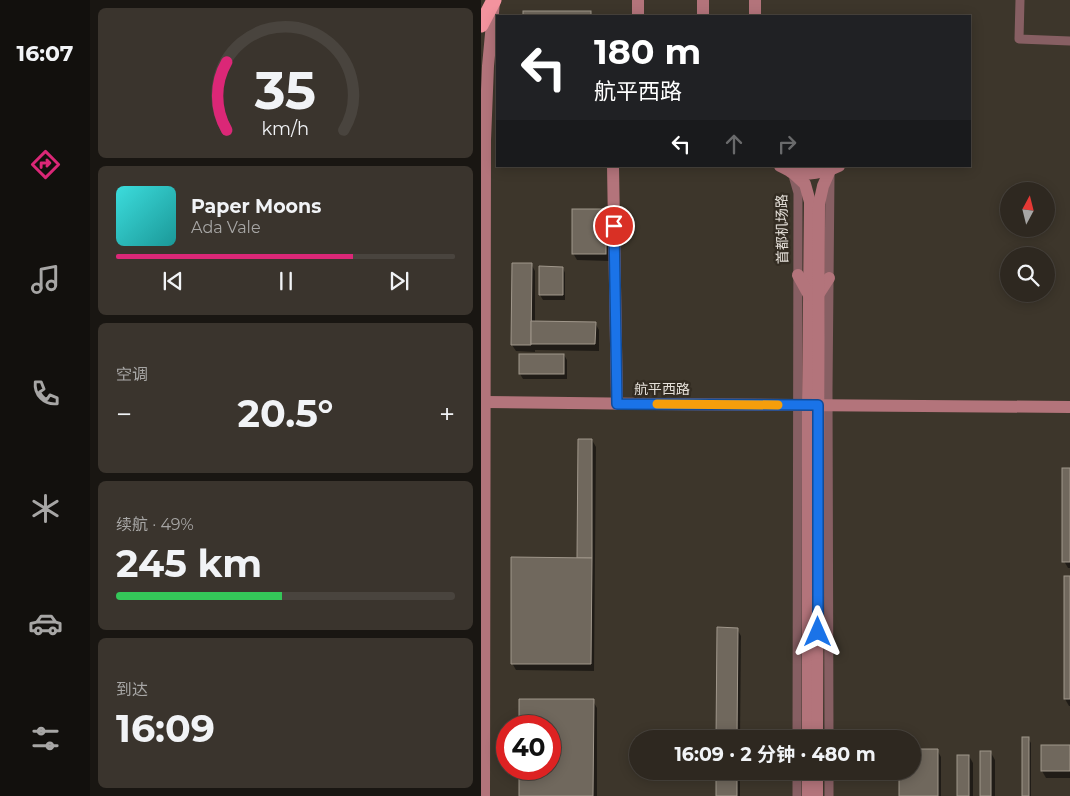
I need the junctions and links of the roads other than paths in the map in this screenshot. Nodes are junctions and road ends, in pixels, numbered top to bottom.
1 (494, 0) edge
2 (638, 0) edge
3 (703, 0) edge
4 (755, 0) edge
5 (1020, 0) edge
6 (638, 15) edge
7 (703, 15) edge
8 (755, 15) edge
9 (481, 25) edge
10 (1070, 41) edge
11 (613, 167) edge
12 (782, 167) edge
13 (834, 168) edge
14 (792, 172) junction
15 (798, 275) junction
16 (829, 278) junction
17 (814, 295) junction
18 (486, 402) junction
19 (617, 404) junction
20 (813, 405) junction
21 (1070, 407) edge
22 (813, 505) junction
23 (797, 517) junction
24 (829, 518) junction
25 (829, 633) junction
26 (797, 634) junction
27 (813, 649) junction
28 (797, 730) edge
29 (808, 730) edge
30 (817, 730) edge
31 (829, 730) edge
32 (797, 780) edge
33 (808, 780) edge
34 (817, 780) edge
35 (829, 780) edge
36 (485, 796) edge
37 (797, 796) edge
38 (808, 796) edge
39 (817, 796) edge
40 (829, 796) edge

1 - 9 highway
1 - 18 street
2 - 6 street
3 - 7 street
4 - 8 street
5 - 10 street
11 - 19 street
12 - 14 street
13 - 14 street
13 - 16 street, 首都机场路
13 - 17 street, 首都机场路
14 - 15 street, 首都机场路
14 - 17 street, 首都机场路
15 - 17 street
15 - 20 street, 首都机场路
16 - 17 street
16 - 20 street, 首都机场路
17 - 20 street, 首都机场路
18 - 19 street, 航平西路
18 - 36 street
19 - 20 street, 航平西路
20 - 21 street, 航平西路
20 - 22 street, 首都机场路
20 - 23 street, 首都机场路
20 - 24 street, 首都机场路
22 - 23 street
22 - 24 street
22 - 27 street, 首都机场路
23 - 26 street, 首都机场路
24 - 25 street, 首都机场路
25 - 27 street
25 - 31 street, 首都机场路
26 - 27 street
26 - 28 street, 首都机场路
27 - 29 street, 首都机场路
27 - 30 street, 首都机场路
32 - 37 street
33 - 38 street
34 - 39 street
35 - 40 street

